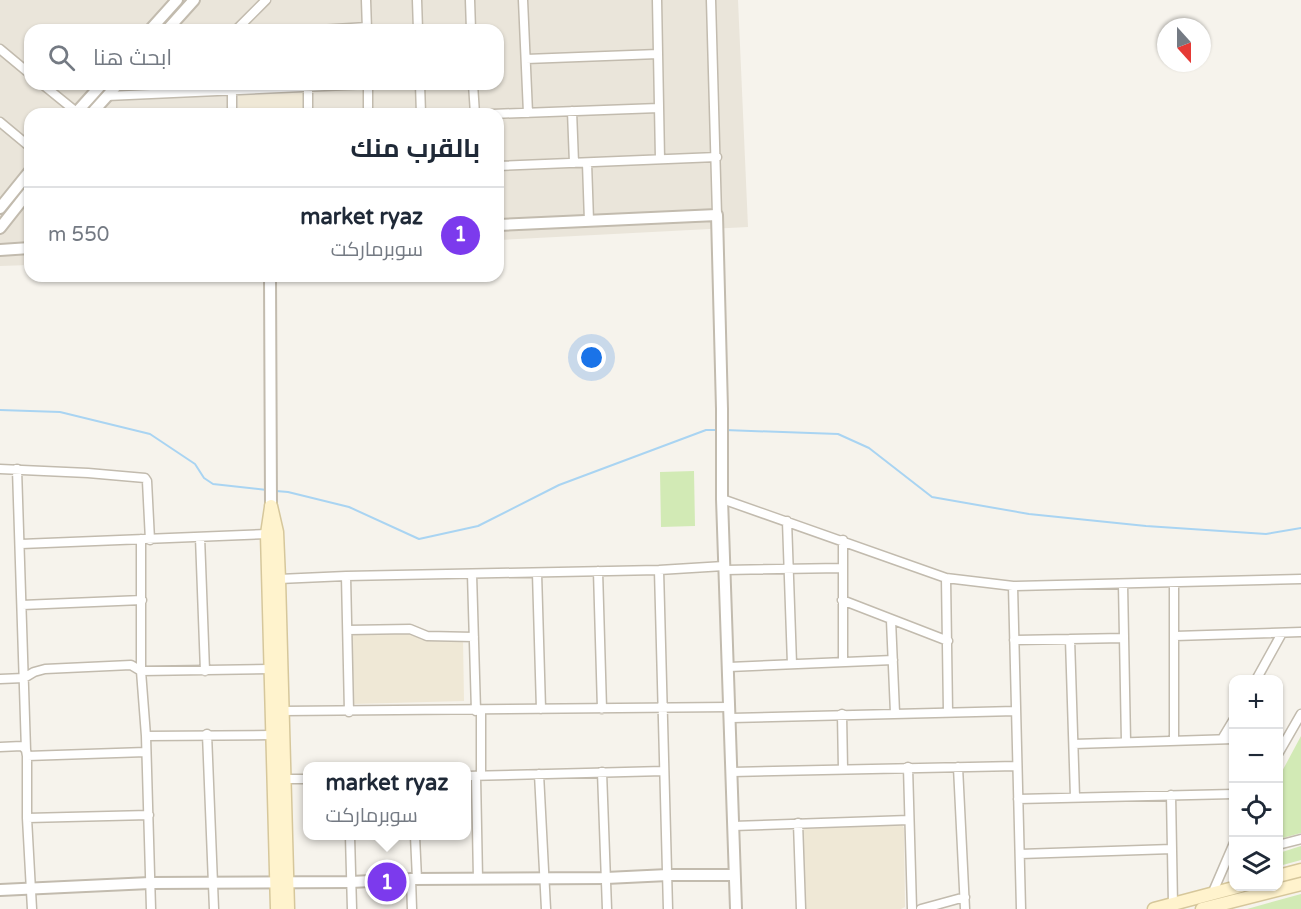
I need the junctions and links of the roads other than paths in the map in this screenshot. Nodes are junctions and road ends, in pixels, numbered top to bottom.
1 (177, 0) edge
2 (194, 0) edge
3 (266, 0) edge
4 (366, 0) edge
5 (417, 0) edge
6 (470, 0) edge
7 (524, 0) edge
8 (657, 0) edge
9 (711, 0) edge
10 (155, 24) edge
11 (172, 24) edge
12 (242, 24) edge
13 (367, 24) edge
14 (418, 24) edge
15 (471, 24) edge
16 (0, 49) edge
17 (658, 54) junction
18 (526, 59) junction
19 (24, 69) edge
20 (49, 90) edge
21 (97, 90) edge
22 (112, 90) edge
23 (188, 90) edge
24 (232, 90) joint
25 (308, 90) edge
26 (368, 90) edge
27 (420, 90) edge
28 (473, 90) edge
29 (186, 93) junction
30 (107, 96) junction
31 (70, 108) edge
32 (82, 108) edge
33 (96, 108) edge
34 (232, 108) edge
35 (308, 108) edge
36 (368, 108) edge
37 (421, 108) edge
38 (475, 108) edge
39 (659, 108) junction
40 (572, 111) junction
41 (528, 113) junction
42 (504, 114) edge
43 (0, 122) edge
44 (24, 142) edge
45 (717, 157) junction
46 (660, 159) junction
47 (574, 163) junction
48 (587, 163) junction
49 (504, 166) edge
50 (24, 178) edge
51 (24, 198) edge
52 (0, 208) edge
53 (717, 215) junction
54 (589, 221) junction
55 (504, 225) edge
56 (0, 228) edge
57 (24, 248) edge
58 (0, 250) edge
59 (270, 282) edge
60 (0, 469) edge
61 (17, 470) junction
62 (722, 499) junction
63 (271, 510) junction
64 (787, 521) junction
65 (267, 534) junction
66 (200, 537) junction
67 (145, 539) junction
68 (843, 540) junction
69 (21, 544) junction
70 (842, 567) junction
71 (725, 568) junction
72 (789, 569) junction
73 (659, 570) junction
74 (598, 571) junction
75 (537, 573) junction
76 (472, 574) junction
77 (346, 576) junction
78 (946, 578) junction
79 (279, 579) junction
80 (1301, 579) edge
81 (1174, 583) junction
82 (1123, 584) junction
83 (1013, 586) junction
84 (142, 600) junction
85 (842, 600) junction
86 (22, 605) junction
87 (891, 620) junction
88 (348, 630) junction
89 (1301, 632) edge
90 (1282, 633) junction
91 (1174, 636) junction
92 (474, 637) junction
93 (1124, 638) junction
94 (1070, 639) junction
95 (1014, 640) junction
96 (948, 641) junction
97 (893, 660) junction
98 (843, 662) junction
99 (792, 664) junction
100 (729, 667) junction
101 (271, 669) junction
102 (141, 671) junction
103 (205, 671) junction
104 (1259, 675) edge
105 (24, 678) junction
106 (0, 679) edge
107 (662, 708) junction
108 (541, 709) junction
109 (602, 709) junction
110 (478, 711) junction
111 (1016, 711) junction
112 (277, 712) junction
113 (349, 712) junction
114 (948, 712) junction
115 (730, 713) junction
116 (895, 713) junction
117 (842, 714) junction
118 (1301, 714) edge
119 (1229, 726) edge
120 (207, 735) junction
121 (272, 735) junction
122 (146, 736) junction
123 (1222, 739) junction
124 (1229, 739) edge
125 (1283, 739) edge
126 (1174, 740) junction
127 (1126, 742) junction
128 (1074, 744) junction
129 (0, 747) edge
130 (146, 752) junction
131 (27, 753) junction
132 (1017, 765) junction
133 (908, 767) junction
134 (958, 767) junction
135 (843, 769) junction
136 (664, 771) junction
137 (602, 772) junction
138 (732, 772) junction
139 (539, 774) junction
140 (475, 776) edge
141 (284, 779) junction
142 (303, 779) edge
143 (1229, 794) edge
144 (1171, 795) junction
145 (1075, 797) junction
146 (1018, 799) junction
147 (149, 815) junction
148 (27, 818) junction
149 (909, 820) junction
150 (798, 823) junction
151 (733, 826) junction
152 (1301, 839) edge
153 (350, 840) edge
154 (415, 840) edge
155 (1283, 844) edge
156 (1172, 849) junction
157 (1020, 854) junction
158 (1229, 860) edge
159 (1301, 870) edge
160 (668, 875) junction
161 (734, 875) junction
162 (1283, 875) edge
163 (544, 878) junction
164 (606, 878) junction
165 (414, 879) junction
166 (478, 879) junction
167 (351, 882) junction
168 (213, 883) junction
169 (282, 883) junction
170 (150, 884) junction
171 (1301, 884) edge
172 (31, 889) junction
173 (1229, 889) edge
174 (0, 890) edge
175 (1212, 894) junction
176 (965, 897) junction
177 (1173, 904) junction
178 (32, 909) edge
179 (151, 909) edge
180 (214, 909) edge
181 (277, 909) edge
182 (288, 909) edge
183 (352, 909) edge
184 (412, 909) edge
185 (546, 909) edge
186 (607, 909) edge
187 (668, 909) edge
188 (736, 909) edge
189 (801, 909) edge
190 (912, 909) edge
191 (921, 909) edge
192 (965, 909) edge
193 (1021, 909) edge
194 (1154, 909) edge
195 (1202, 909) edge

1 - 10 street
2 - 11 street
3 - 12 street
4 - 13 street
5 - 14 street
6 - 15 street
7 - 18 street
8 - 17 street
9 - 45 street
16 - 19 street
17 - 18 street
17 - 39 street
18 - 41 street
20 - 31 street
21 - 32 street
22 - 30 street
23 - 29 street
24 - 29 street
24 - 34 street
25 - 35 street
26 - 36 street
27 - 37 street
28 - 38 street
29 - 30 street
30 - 33 street
39 - 40 street
39 - 46 street
40 - 41 street
40 - 47 street
41 - 42 street
43 - 44 street
45 - 46 street
45 - 53 street
46 - 48 street
47 - 48 street
47 - 49 street
48 - 54 street
50 - 52 street
51 - 56 street
53 - 54 street
53 - 62 street
54 - 55 street
57 - 58 street
59 - 63 street
60 - 61 street
61 - 67 street
61 - 69 street
62 - 64 street
62 - 71 street
63 - 65 main road
63 - 79 main road
64 - 68 street
64 - 72 street
65 - 66 street
65 - 101 main road
66 - 67 street
66 - 103 street
67 - 69 street
67 - 84 street
68 - 70 street
68 - 78 street
69 - 86 street
70 - 72 street
70 - 85 street
71 - 72 street
71 - 73 street
71 - 100 street
72 - 99 street
73 - 74 street
73 - 107 street
74 - 75 street
74 - 109 street
75 - 76 street
75 - 108 street
76 - 77 street
76 - 92 street
77 - 79 street
77 - 88 street
78 - 83 street
78 - 96 street
79 - 112 main road
80 - 81 street
81 - 82 street
81 - 91 street
82 - 83 street
82 - 93 street
83 - 95 street
84 - 86 street
84 - 102 street
85 - 87 street
85 - 98 street
86 - 105 street
87 - 96 street
87 - 97 street
88 - 92 street
88 - 113 street
89 - 90 street
90 - 91 street
90 - 104 street
91 - 126 street
92 - 110 street
93 - 94 street
93 - 127 street
94 - 95 street
94 - 128 street
95 - 111 street
96 - 114 street
97 - 98 street
97 - 116 street
98 - 99 street
99 - 100 street
100 - 115 street
101 - 103 street
101 - 112 main road
102 - 103 street
102 - 105 street
102 - 122 street
105 - 106 street
105 - 131 street
107 - 109 street
107 - 115 street
107 - 136 street
108 - 109 street
108 - 110 street
110 - 113 street
110 - 140 street
111 - 114 street
111 - 132 street
112 - 113 street
112 - 121 main road
112 - 141 main road
114 - 116 street
115 - 117 street
115 - 138 street
116 - 117 street
117 - 135 street
118 - 125 street
119 - 123 street
120 - 121 street
120 - 122 street
120 - 168 street
121 - 169 main road
122 - 130 street
123 - 124 street
123 - 126 street
126 - 127 street
127 - 128 street
128 - 145 street
129 - 131 street
130 - 131 street
130 - 147 street
131 - 148 street
132 - 134 street
132 - 146 street
133 - 134 street
133 - 135 street
133 - 149 street
134 - 176 street
135 - 138 street
136 - 137 street
136 - 160 street
137 - 139 street
137 - 164 street
138 - 151 street
139 - 140 street
139 - 163 street
140 - 166 street
141 - 142 street
141 - 169 main road
143 - 144 street
144 - 145 street
144 - 156 street
145 - 146 street
146 - 157 street
147 - 148 street
147 - 170 street
148 - 172 street
149 - 150 street
149 - 190 street
150 - 151 street
150 - 189 street
151 - 161 street
152 - 155 street
153 - 167 street
154 - 165 street
156 - 157 street
156 - 177 street
157 - 193 street
158 - 175 street
159 - 162 main road
160 - 161 street
160 - 164 street
160 - 187 street
161 - 188 street
163 - 164 street
163 - 166 street
163 - 185 street
164 - 186 street
165 - 166 street
165 - 167 street
165 - 184 street
167 - 169 street
167 - 183 street
168 - 169 street
168 - 170 street
168 - 180 street
169 - 181 main road
169 - 182 main road
170 - 172 street
170 - 179 street
171 - 195 main road
172 - 174 street
172 - 178 street
173 - 175 main road
175 - 177 main road
176 - 191 street
176 - 192 street
177 - 194 main road

